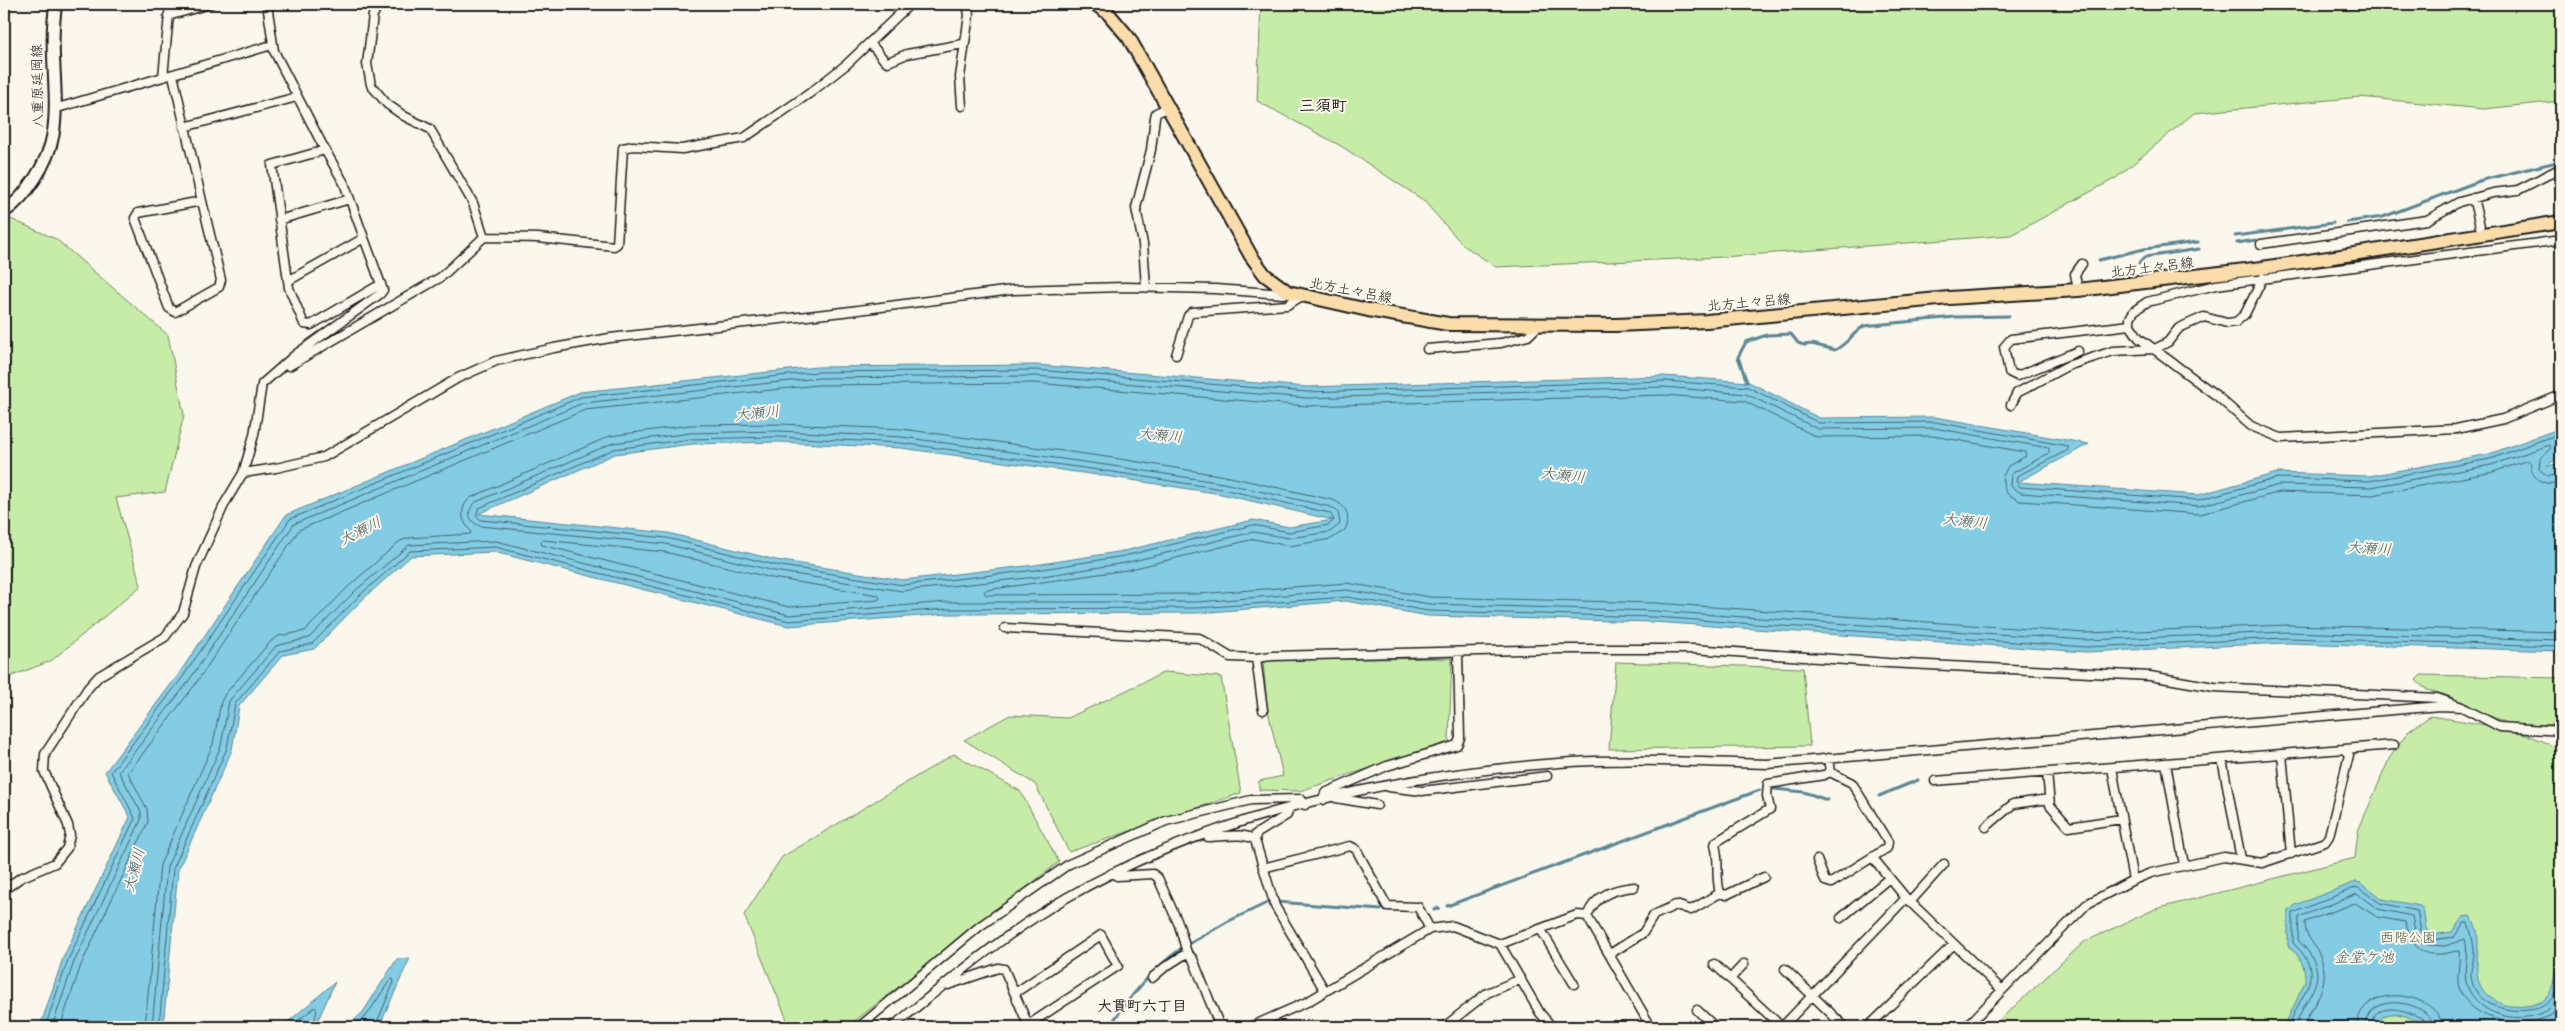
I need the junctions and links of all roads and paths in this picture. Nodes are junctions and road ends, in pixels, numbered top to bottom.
1 (56, 4) edge
2 (170, 4) edge
3 (210, 4) edge
4 (267, 4) edge
5 (371, 4) edge
6 (379, 4) edge
7 (910, 4) edge
8 (967, 4) edge
9 (1095, 4) edge
10 (373, 15) junction
11 (168, 16) junction
12 (870, 43) junction
13 (963, 44) junction
14 (272, 45) junction
15 (172, 75) junction
16 (163, 77) junction
17 (297, 97) junction
18 (962, 106) dead end
19 (1169, 108) junction
20 (54, 109) junction
21 (184, 127) junction
22 (325, 150) junction
23 (2561, 168) edge
24 (2473, 198) junction
25 (350, 199) junction
26 (202, 201) junction
27 (4, 212) edge
28 (279, 220) junction
29 (2561, 222) edge
30 (2482, 234) junction
31 (484, 237) junction
32 (364, 238) junction
33 (2561, 240) edge
34 (2261, 244) dead end
35 (2082, 264) dead end
36 (2267, 267) junction
37 (2262, 279) junction
38 (288, 281) junction
39 (381, 284) junction
40 (1146, 287) junction
41 (2078, 290) junction
42 (1288, 292) junction
43 (1302, 296) junction
44 (2130, 325) junction
45 (1538, 326) junction
46 (1427, 349) dead end
47 (2155, 349) junction
48 (2078, 351) dead end
49 (1176, 355) dead end
50 (275, 374) junction
51 (2561, 395) edge
52 (2011, 405) dead end
53 (243, 473) junction
54 (1005, 628) dead end
55 (1458, 653) junction
56 (1256, 658) junction
57 (2462, 707) junction
58 (1263, 710) dead end
59 (2561, 731) edge
60 (2394, 745) dead end
61 (2344, 749) junction
62 (2282, 754) junction
63 (1828, 758) junction
64 (2222, 759) junction
65 (2166, 763) junction
66 (2112, 768) junction
67 (1830, 772) junction
68 (2047, 773) junction
69 (1547, 776) dead end
70 (1935, 781) dead end
71 (1386, 786) junction
72 (1332, 798) junction
73 (1323, 800) junction
74 (2050, 800) junction
75 (1305, 805) junction
76 (1376, 805) dead end
77 (1289, 809) junction
78 (2121, 819) junction
79 (1986, 827) dead end
80 (1199, 838) junction
81 (1255, 840) junction
82 (2291, 854) junction
83 (1873, 858) junction
84 (2241, 859) junction
85 (1817, 860) dead end
86 (1944, 864) dead end
87 (2184, 865) junction
88 (1263, 868) junction
89 (1112, 873) junction
90 (1764, 877) dead end
91 (1888, 879) junction
92 (2132, 880) junction
93 (1634, 887) dead end
94 (4, 890) edge
95 (1720, 893) junction
96 (1908, 900) junction
97 (1587, 916) junction
98 (1841, 918) dead end
99 (1430, 929) junction
100 (1541, 930) junction
101 (1500, 944) junction
102 (1954, 944) junction
103 (1188, 952) junction
104 (1610, 954) junction
105 (1714, 964) dead end
106 (1744, 964) dead end
107 (1785, 969) dead end
108 (1152, 978) dead end
109 (1521, 979) junction
110 (1730, 979) junction
111 (1574, 984) dead end
112 (942, 987) junction
113 (2002, 990) junction
114 (1325, 991) junction
115 (1015, 993) junction
116 (1812, 996) junction
117 (1698, 1010) dead end
118 (1028, 1026) edge
119 (859, 1027) edge
120 (892, 1027) edge
121 (1220, 1027) edge
122 (1250, 1027) edge
123 (1444, 1027) edge
124 (1552, 1027) edge
125 (1651, 1027) edge
126 (1715, 1027) edge
127 (1782, 1027) edge
128 (1845, 1027) edge
129 (1868, 1027) edge
130 (1966, 1027) edge

1 - 20 main road, 八重原延岡線
2 - 11 street
3 - 11 street
4 - 14 street
5 - 10 street
6 - 10 street
7 - 12 street
8 - 13 street
9 - 19 main road, 北方土々呂線
10 - 31 street
11 - 16 street
12 - 13 street
12 - 31 street
13 - 18 street
14 - 15 street
14 - 17 street
15 - 16 street
15 - 21 street
16 - 20 street
17 - 21 street
17 - 22 street
19 - 40 street
19 - 42 main road, 北方土々呂線
20 - 27 main road, 八重原延岡線
21 - 26 street
22 - 25 street
22 - 28 street
23 - 24 street
24 - 30 street
24 - 34 street
25 - 28 street
25 - 32 street
26 - 26 street
28 - 38 street
29 - 30 main road, 北方土々呂線
30 - 36 main road, 北方土々呂線
31 - 50 street
32 - 38 street
32 - 39 street
33 - 37 street
35 - 41 street
36 - 37 street
36 - 41 main road, 北方土々呂線
37 - 44 street
37 - 47 street
38 - 39 street
39 - 50 street
40 - 42 street
40 - 53 street
41 - 45 main road, 北方土々呂線
42 - 43 main road, 北方土々呂線
43 - 45 main road, 北方土々呂線
43 - 49 street
44 - 47 street
44 - 48 street
45 - 46 street
47 - 51 street
47 - 52 street
50 - 53 street
53 - 94 street
54 - 56 street
55 - 56 street
55 - 57 street
55 - 73 street
56 - 58 street
57 - 59 street
57 - 63 street
60 - 61 street
61 - 62 street
61 - 82 street
62 - 64 street
62 - 82 street
63 - 67 street
63 - 71 street
64 - 65 street
64 - 84 street
65 - 66 street
65 - 87 street
66 - 68 street
66 - 78 street
67 - 83 street
67 - 95 street
68 - 70 street
68 - 74 street
69 - 71 street
71 - 72 street
72 - 73 street
72 - 76 street
73 - 75 street
74 - 78 street
74 - 79 street
75 - 77 street
75 - 119 street
77 - 80 street
77 - 81 street
78 - 92 street
80 - 81 street
80 - 89 street
81 - 88 street
82 - 84 street
83 - 85 street
83 - 91 street
84 - 87 street
86 - 96 street
87 - 92 street
88 - 99 street
88 - 114 street
89 - 103 street
89 - 112 street
90 - 95 street
91 - 96 street
91 - 98 street
92 - 113 street
93 - 97 street
95 - 104 street
96 - 102 street
96 - 116 street
97 - 100 street
97 - 104 street
99 - 101 street
99 - 114 street
100 - 101 street
100 - 111 street
101 - 109 street
102 - 113 street
102 - 129 street
103 - 108 street
103 - 121 street
104 - 125 street
105 - 110 street
106 - 110 street
107 - 116 street
109 - 123 street
109 - 124 street
110 - 127 street
112 - 115 street
112 - 120 street
113 - 130 street
114 - 122 street
115 - 118 street
115 - 118 street
116 - 127 street
116 - 128 street
117 - 126 street

